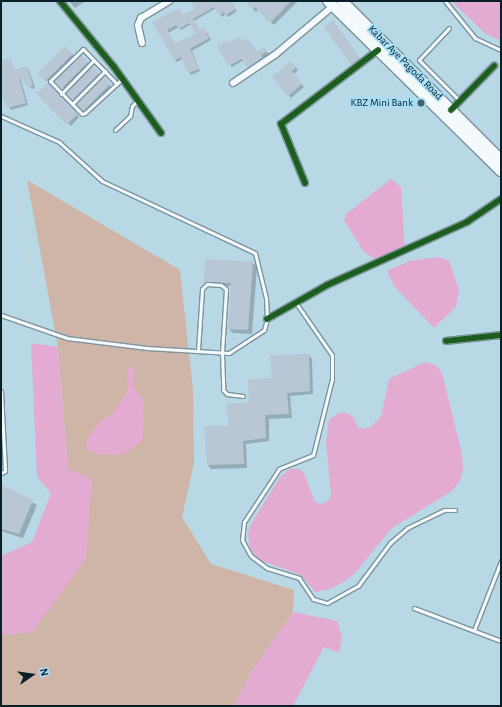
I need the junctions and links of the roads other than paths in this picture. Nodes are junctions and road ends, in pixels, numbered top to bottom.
1 (60, 1) edge
2 (169, 1) edge
3 (342, 1) edge
4 (445, 1) edge
5 (330, 4) edge
6 (449, 28) dead end
7 (142, 43) dead end
8 (376, 43) junction
9 (501, 50) edge
10 (94, 60) junction
11 (494, 66) dead end
12 (105, 71) junction
13 (123, 78) junction
14 (117, 84) junction
15 (233, 84) dead end
16 (61, 94) junction
17 (138, 100) junction
18 (460, 101) junction
19 (72, 104) junction
20 (452, 115) junction
21 (1, 116) edge
22 (114, 130) dead end
23 (161, 133) dead end
24 (501, 160) edge
25 (501, 171) edge
26 (305, 183) dead end
27 (501, 199) edge
28 (295, 301) junction
29 (1, 315) edge
30 (267, 319) junction
31 (501, 336) edge
32 (446, 341) dead end
33 (198, 350) junction
34 (222, 352) junction
35 (1, 391) edge
36 (243, 396) dead end
37 (1, 472) edge
38 (455, 510) dead end
39 (501, 561) edge
40 (414, 608) dead end
41 (474, 630) junction
42 (501, 641) edge

1 - 13 street
2 - 7 street
3 - 8 main road, Kabar Aye Pagoda Road
4 - 9 lane
5 - 8 main road, Kabar Aye Pagoda Road
5 - 15 street
6 - 18 lane
8 - 20 main road, Kabar Aye Pagoda Road
8 - 26 street
10 - 12 lane
10 - 16 lane
10 - 16 lane
11 - 18 street
12 - 14 lane
12 - 19 lane
13 - 14 lane
13 - 17 street
14 - 19 lane
16 - 19 lane
17 - 22 lane
17 - 23 street
18 - 20 street
20 - 24 main road, Kabar Aye Pagoda Road
20 - 25 main road, Kabar Aye Pagoda Road
21 - 30 lane
27 - 28 street
28 - 30 street
28 - 38 lane
29 - 33 lane
30 - 34 lane
31 - 32 street
33 - 34 lane
33 - 34 lane
34 - 36 lane
35 - 37 lane
39 - 41 lane
40 - 41 lane
41 - 42 lane

